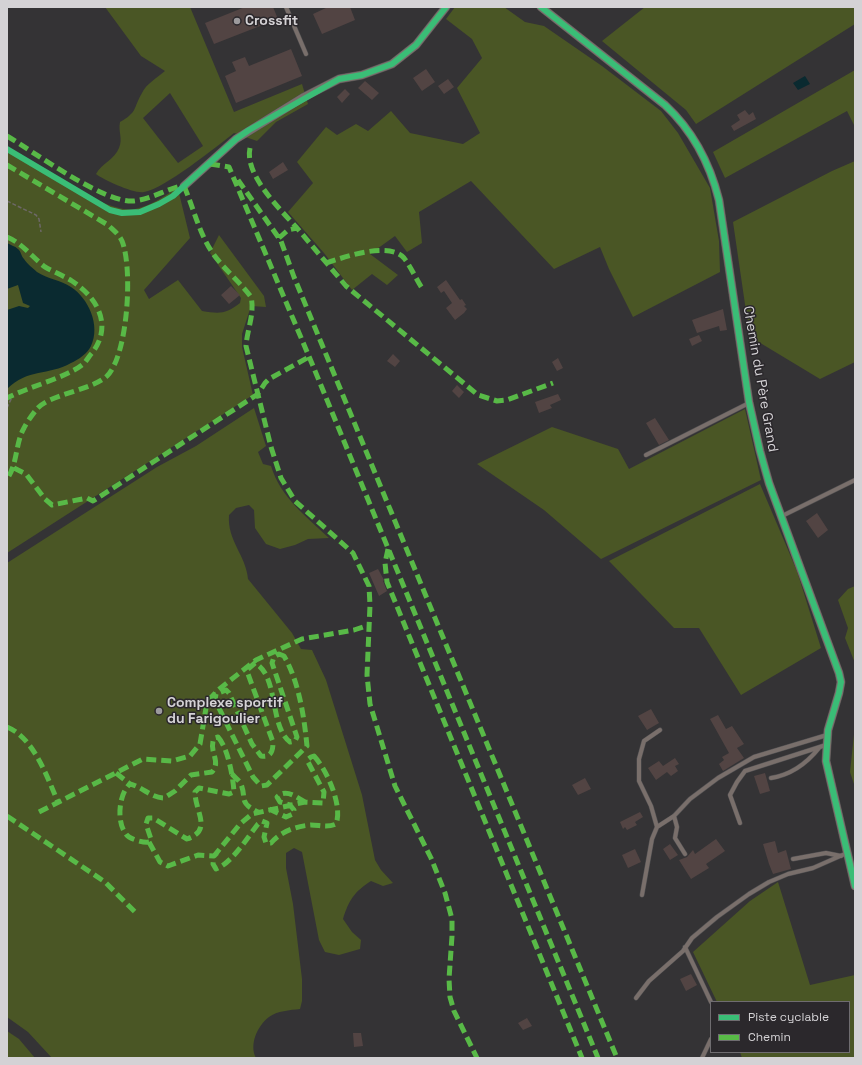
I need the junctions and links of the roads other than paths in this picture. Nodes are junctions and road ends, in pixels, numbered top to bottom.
1 (286, 7) edge
2 (446, 7) edge
3 (542, 7) edge
4 (306, 54) dead end
5 (184, 186) dead end
6 (750, 402) junction
7 (646, 455) dead end
8 (855, 480) edge
9 (781, 516) junction
10 (660, 730) dead end
11 (827, 735) junction
12 (822, 746) junction
13 (770, 778) dead end
14 (674, 816) junction
15 (740, 823) dead end
16 (657, 827) junction
17 (685, 854) dead end
18 (844, 854) junction
19 (793, 859) dead end
20 (855, 886) edge
21 (642, 895) dead end
22 (685, 947) junction
23 (636, 998) dead end
24 (711, 1001) edge
25 (710, 1041) edge
26 (702, 1058) edge

1 - 4 lane
2 - 5 street
3 - 6 street, Chemin du Père Grand
6 - 7 lane
6 - 9 street, Chemin du Père Grand
8 - 9 lane
9 - 11 street, Chemin du Père Grand
10 - 16 lane
11 - 12 street, Chemin du Père Grand
11 - 14 lane
12 - 13 lane
12 - 15 lane
12 - 18 street, Chemin du Père Grand
14 - 16 lane
14 - 17 lane
16 - 21 lane
18 - 19 lane
18 - 20 street, Chemin du Père Grand
18 - 22 lane
22 - 23 lane
22 - 24 lane
25 - 26 lane

